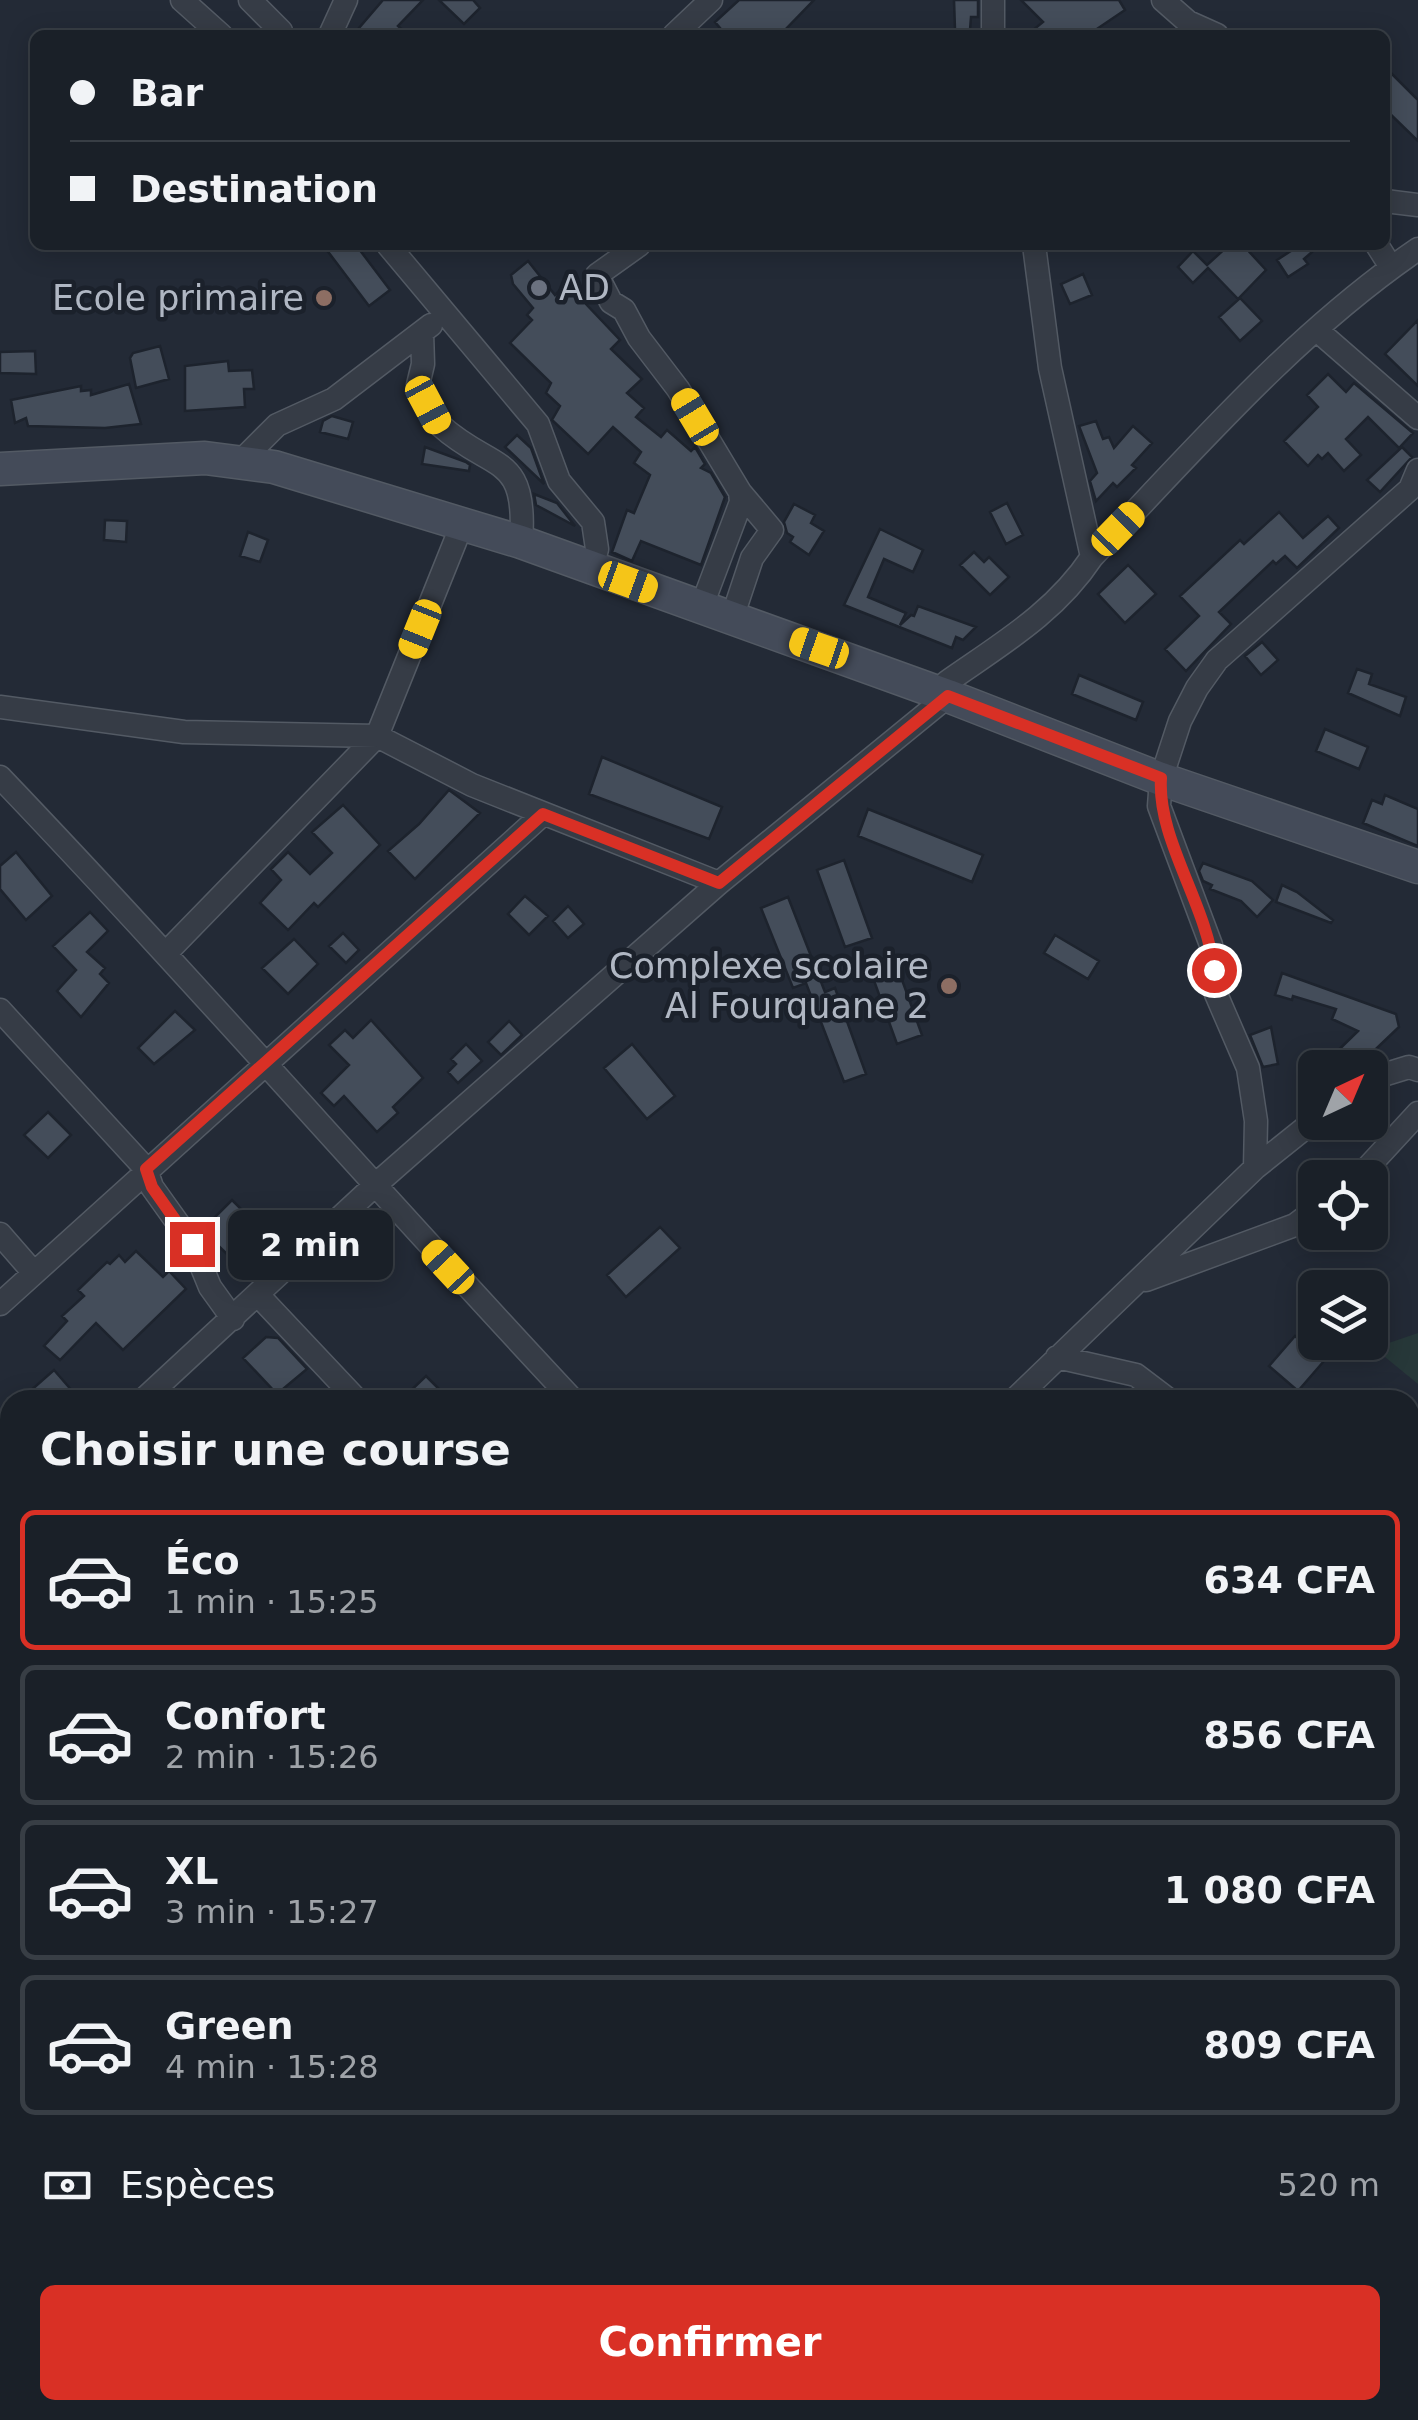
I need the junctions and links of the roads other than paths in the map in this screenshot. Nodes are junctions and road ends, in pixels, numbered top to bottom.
1 (182, 0) edge
2 (250, 0) edge
3 (346, 0) edge
4 (711, 0) edge
5 (992, 0) edge
6 (1163, 0) edge
7 (1192, 19) edge
8 (215, 30) edge
9 (280, 30) edge
10 (332, 30) edge
11 (679, 30) edge
12 (993, 30) edge
13 (1390, 202) edge
14 (1418, 205) edge
15 (392, 250) edge
16 (631, 250) edge
17 (1035, 250) edge
18 (1380, 250) edge
19 (1417, 252) edge
20 (1391, 267) junction
21 (445, 313) junction
22 (1318, 331) junction
23 (422, 332) junction
24 (1418, 418) edge
25 (242, 460) junction
26 (0, 469) edge
27 (1418, 470) edge
28 (740, 492) junction
29 (463, 522) junction
30 (522, 542) junction
31 (1092, 556) junction
32 (592, 568) junction
33 (716, 613) junction
34 (948, 696) junction
35 (0, 707) edge
36 (378, 736) junction
37 (0, 777) edge
38 (1161, 778) junction
39 (543, 814) junction
40 (1418, 866) edge
41 (719, 883) junction
42 (167, 952) junction
43 (0, 1010) edge
44 (263, 1066) junction
45 (1418, 1070) edge
46 (1388, 1073) edge
47 (1418, 1113) edge
48 (1298, 1134) edge
49 (1375, 1160) edge
50 (1255, 1168) junction
51 (146, 1169) junction
52 (373, 1187) junction
53 (1298, 1223) edge
54 (0, 1234) edge
55 (34, 1273) junction
56 (1134, 1286) junction
57 (259, 1296) junction
58 (0, 1304) edge
59 (233, 1319) junction
60 (1058, 1357) junction
61 (156, 1390) edge
62 (348, 1390) edge
63 (564, 1390) edge
64 (1024, 1390) edge
65 (1155, 1390) edge

1 - 8 street
2 - 9 street
3 - 10 street
4 - 11 street
5 - 12 street
6 - 7 street
13 - 14 street
15 - 21 street
16 - 28 street
17 - 31 street
18 - 20 street
19 - 20 street
20 - 22 street
21 - 23 street
21 - 32 street
22 - 24 street
22 - 31 street
23 - 25 street
23 - 30 street
25 - 26 street
25 - 29 street
27 - 38 street
28 - 33 street
28 - 33 street
29 - 30 street
29 - 36 street
30 - 32 street
31 - 34 street
32 - 33 street
33 - 34 street
34 - 38 street
34 - 41 street
35 - 36 street
36 - 39 street
36 - 42 street
37 - 42 street
38 - 40 street
38 - 50 street
39 - 41 street
39 - 44 street
41 - 52 street
42 - 44 street
43 - 51 street
44 - 51 street
44 - 52 street
45 - 46 street
47 - 49 street
48 - 50 street
50 - 56 street
51 - 55 street
51 - 59 street
52 - 57 street
52 - 63 street
53 - 56 street
54 - 55 street
55 - 58 street
56 - 60 street
57 - 59 street
57 - 62 street
59 - 61 street
60 - 64 street
60 - 65 street

